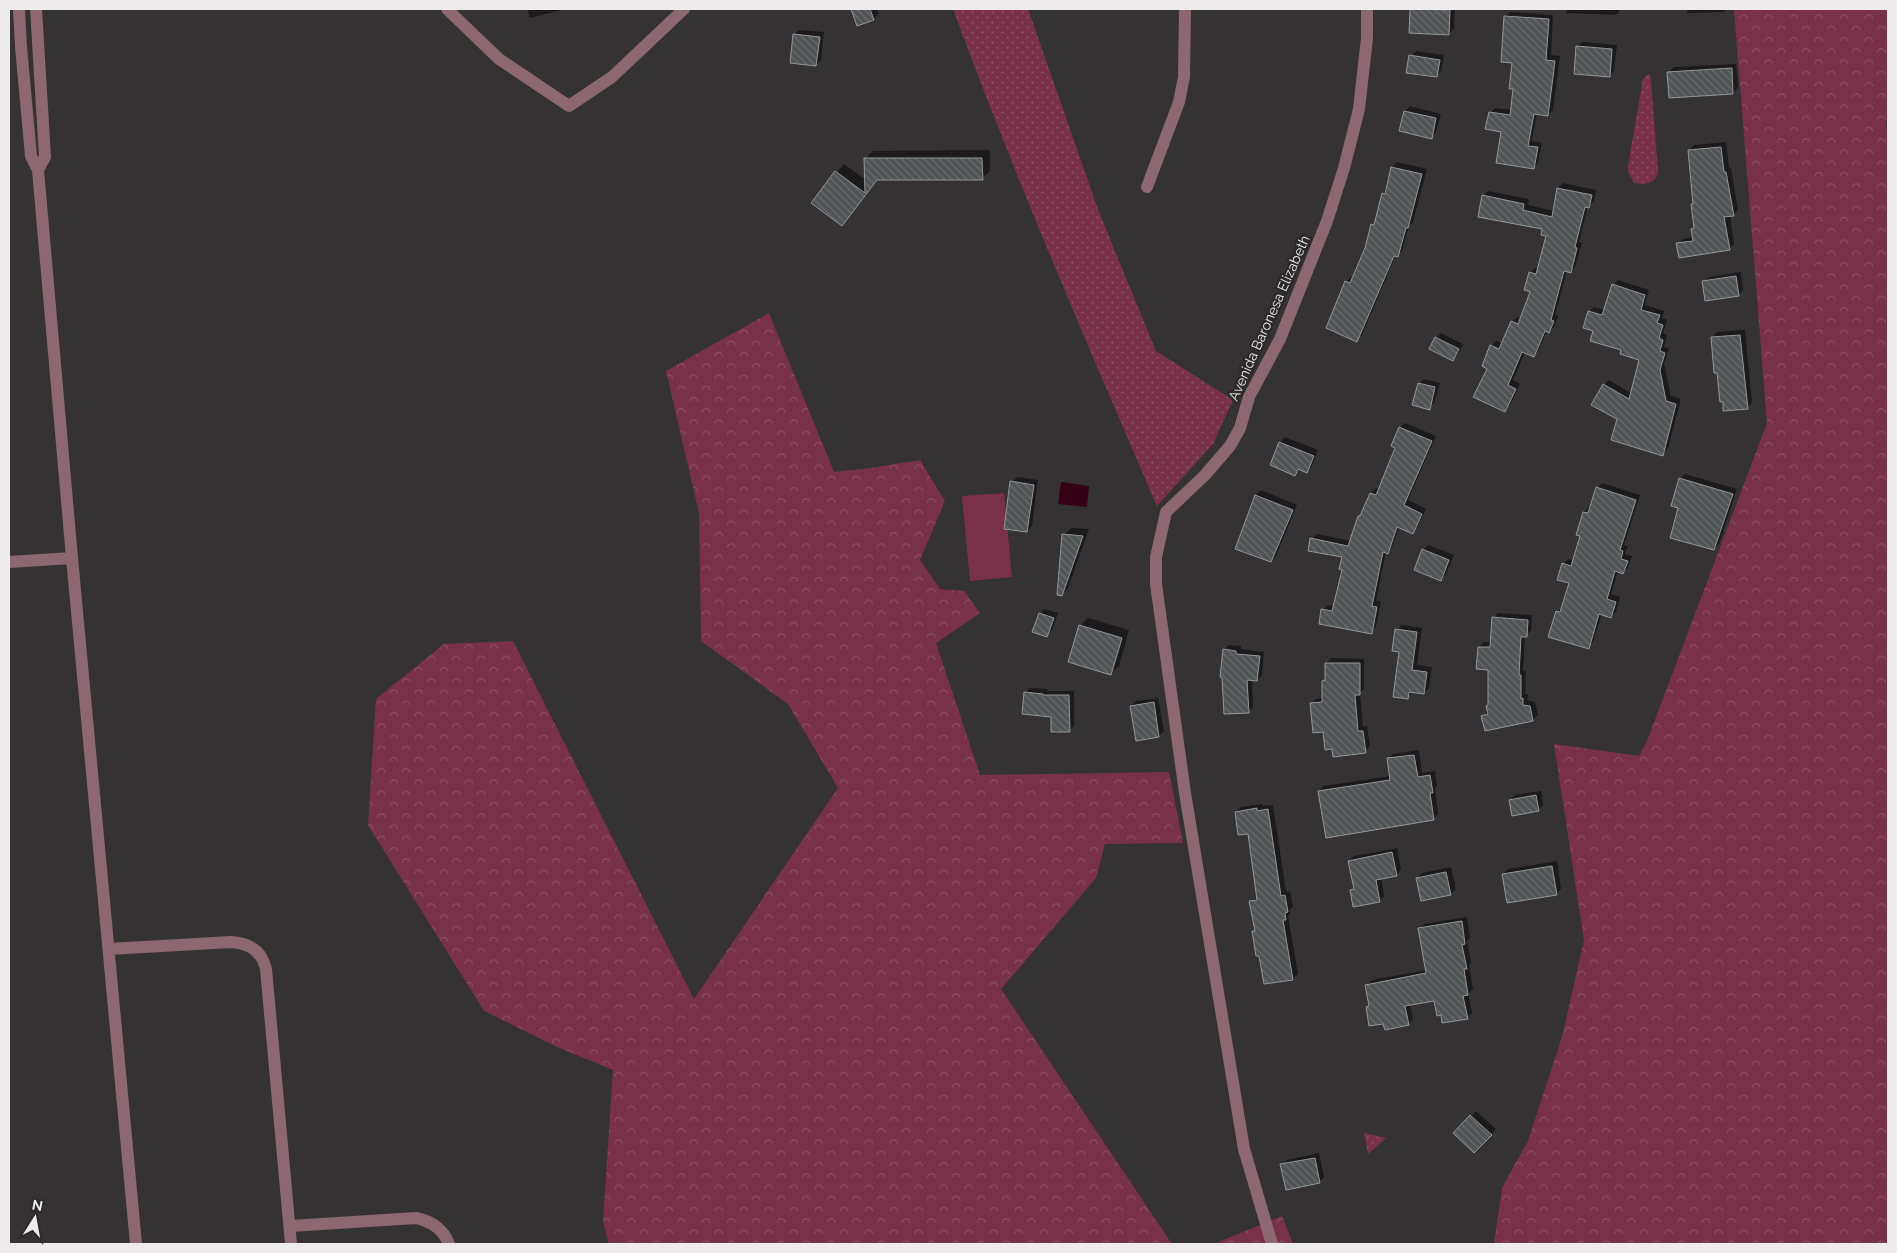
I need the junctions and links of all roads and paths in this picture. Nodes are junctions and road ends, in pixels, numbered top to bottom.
1 (19, 9) edge
2 (36, 9) edge
3 (447, 9) edge
4 (684, 9) edge
5 (1185, 9) edge
6 (1367, 9) edge
7 (42, 114) junction
8 (28, 116) junction
9 (38, 170) junction
10 (1147, 187) dead end
11 (72, 558) junction
12 (9, 562) edge
13 (108, 949) junction
14 (290, 1226) junction
15 (136, 1244) edge
16 (291, 1244) edge
17 (449, 1244) edge
18 (1272, 1244) edge

1 - 8 street
2 - 7 street
3 - 4 street
5 - 10 street
6 - 18 street, Avenida Baronesa Elizabeth
7 - 8 street
7 - 9 street
8 - 9 street
9 - 11 street
11 - 12 street
11 - 13 street
13 - 14 street
13 - 15 street
14 - 16 street
14 - 17 street

